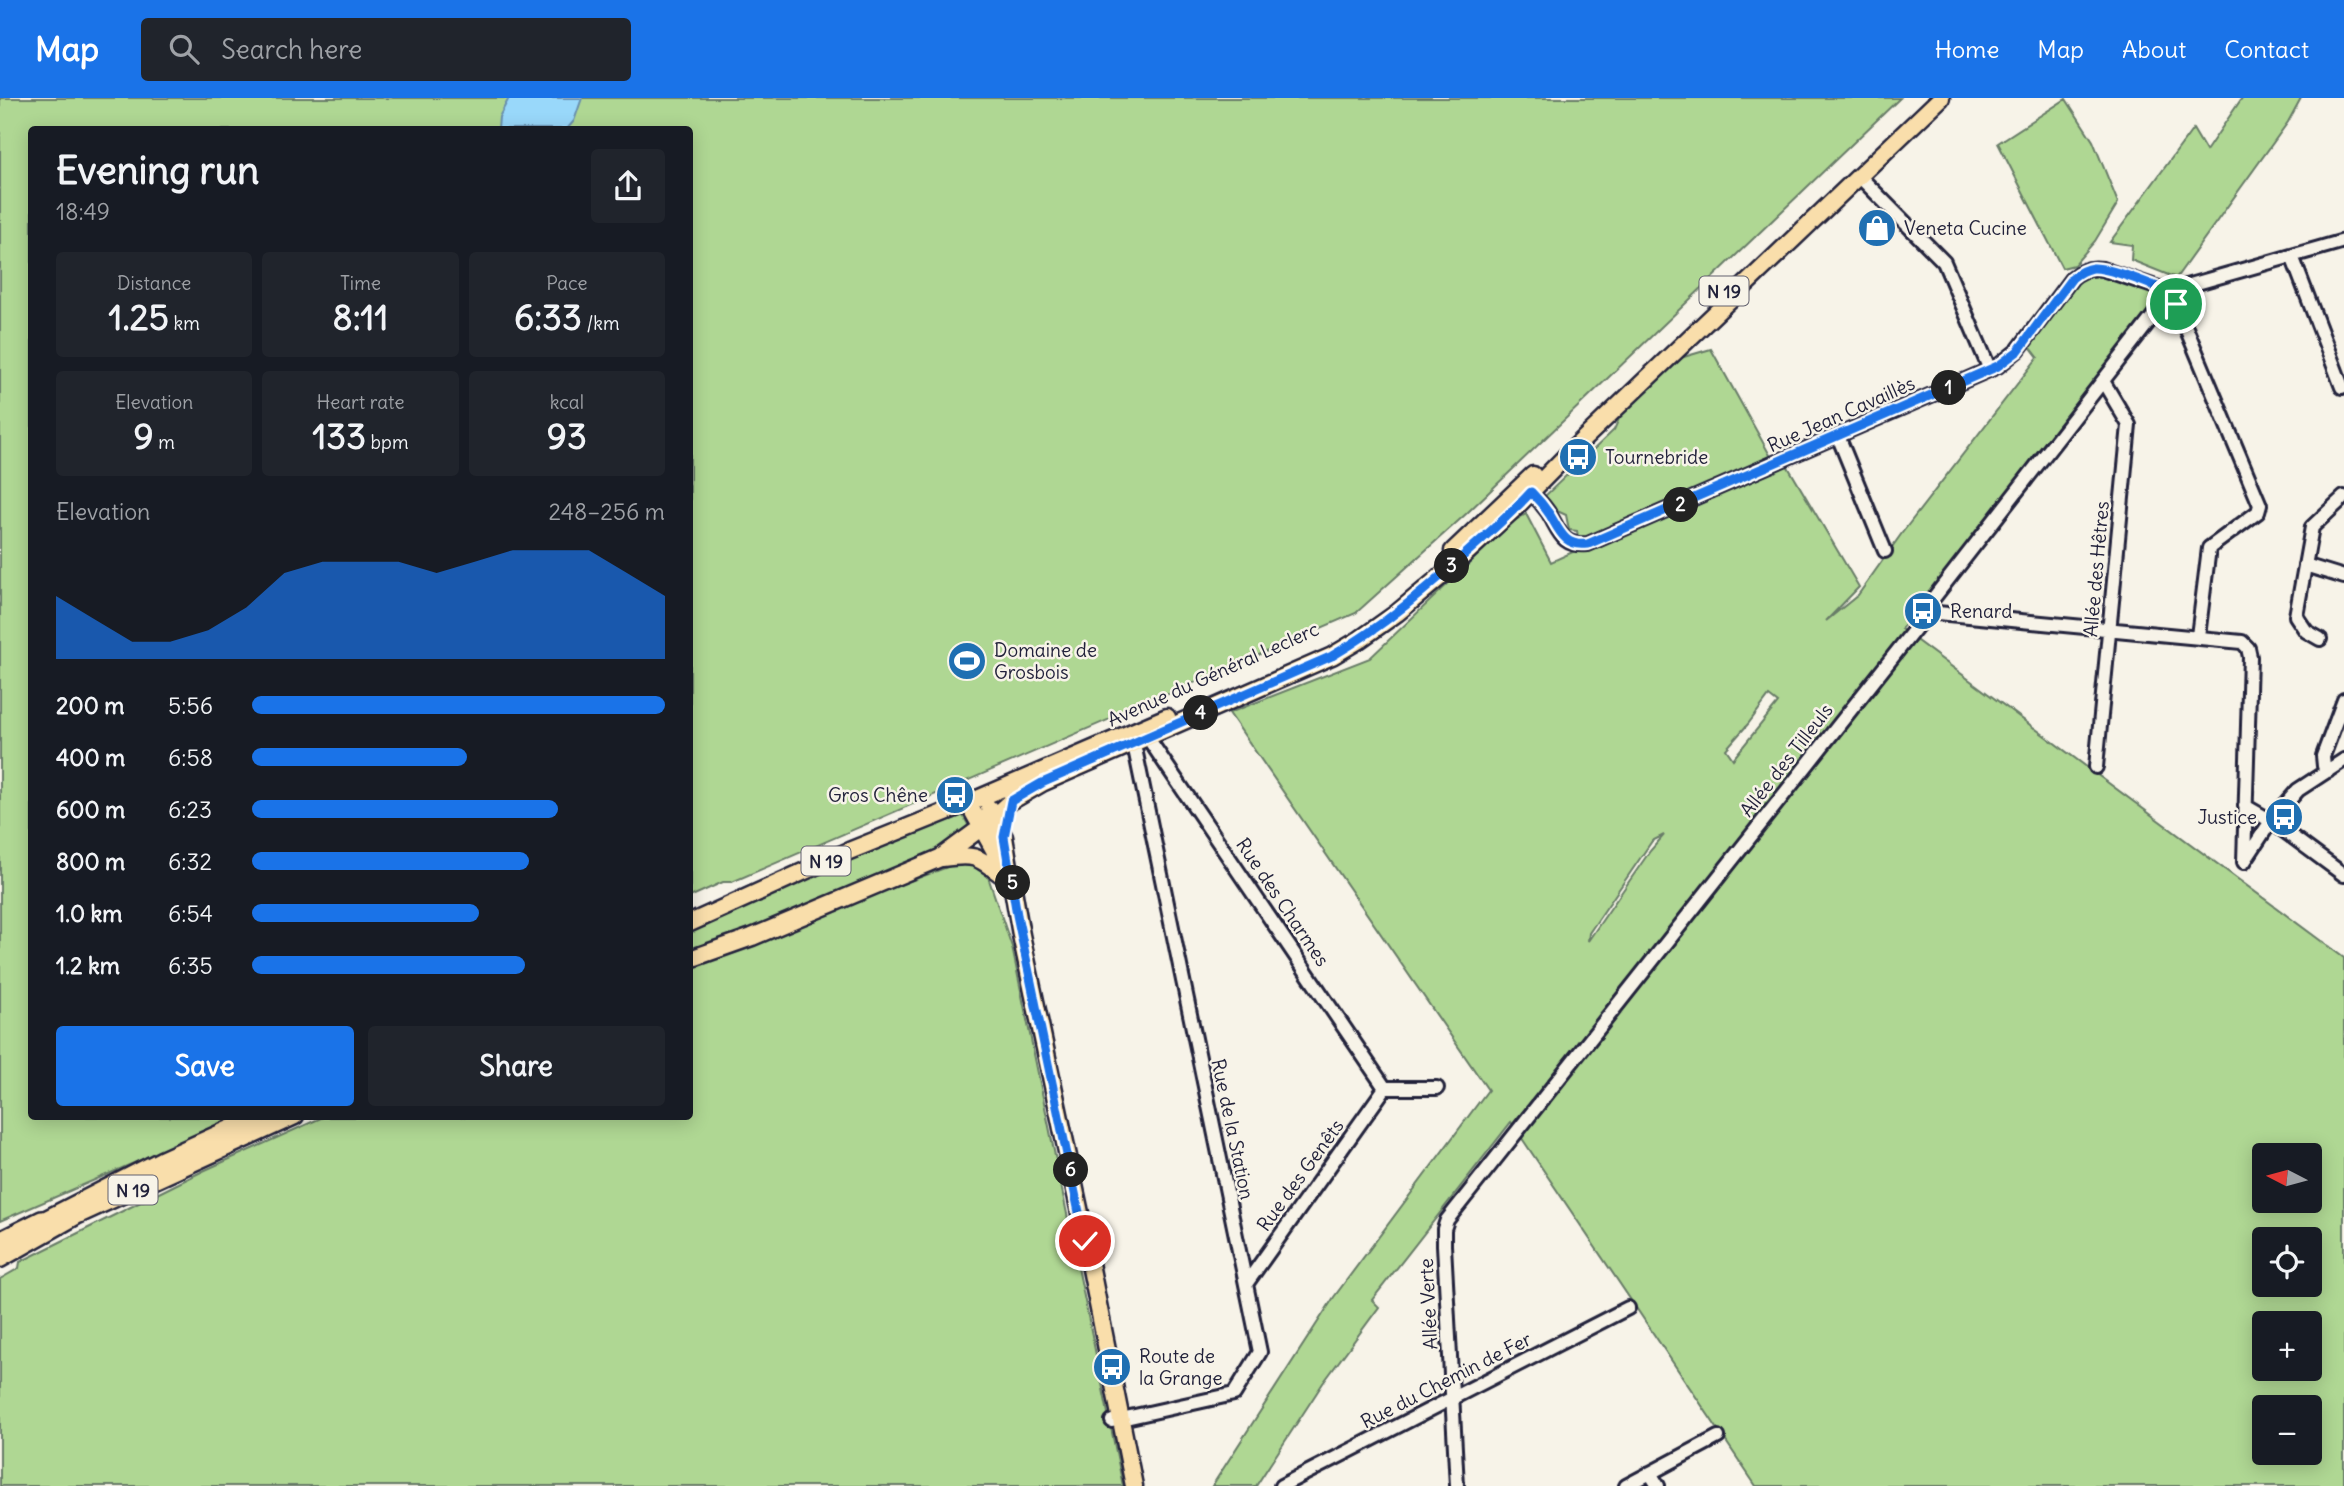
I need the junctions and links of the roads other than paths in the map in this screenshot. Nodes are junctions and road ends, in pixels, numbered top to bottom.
1 (1927, 98) edge
2 (1941, 98) edge
3 (1859, 176) junction
4 (2344, 241) edge
5 (2292, 256) junction
6 (2171, 296) junction
7 (1990, 370) junction
8 (2103, 381) junction
9 (2342, 387) dead end
10 (1838, 436) junction
11 (1526, 489) junction
12 (2344, 497) edge
13 (1885, 551) dead end
14 (2305, 565) junction
15 (2344, 576) edge
16 (1927, 612) junction
17 (2109, 628) junction
18 (2198, 636) junction
19 (2320, 639) dead end
20 (2344, 700) edge
21 (1141, 741) junction
22 (2344, 760) edge
23 (2096, 767) dead end
24 (2328, 771) junction
25 (975, 800) junction
26 (1011, 801) junction
27 (2245, 806) junction
28 (2271, 821) junction
29 (988, 822) junction
30 (1004, 837) junction
31 (940, 858) junction
32 (1006, 874) junction
33 (2344, 875) edge
34 (693, 922) edge
35 (693, 958) edge
36 (1385, 1088) junction
37 (1437, 1088) dead end
38 (263, 1123) edge
39 (42, 1221) junction
40 (0, 1233) edge
41 (0, 1242) edge
42 (1444, 1245) joint
43 (0, 1259) edge
44 (1246, 1284) junction
45 (1628, 1308) dead end
46 (1453, 1398) junction
47 (1116, 1420) junction
48 (1718, 1437) dead end
49 (1650, 1474) junction
50 (1126, 1486) edge
51 (1134, 1486) edge
52 (1281, 1486) edge
53 (1457, 1486) edge
54 (1626, 1486) edge
55 (1658, 1486) edge

1 - 11 main road, N 19
2 - 3 main road, N 19
3 - 7 street
3 - 11 main road, N 19
4 - 5 street
5 - 6 street
5 - 9 street
6 - 7 street, Rue Jean Cavaillès
6 - 8 street, Allée des Tilleuls
6 - 18 street
7 - 10 street, Rue Jean Cavaillès
8 - 16 street, Allée des Tilleuls
8 - 17 street, Allée des Hêtres
10 - 11 street, Rue Jean Cavaillès
10 - 13 street
11 - 21 main road, N 19
11 - 25 main road, Avenue du Général Leclerc / N 19
12 - 14 street
14 - 15 street
14 - 19 street
16 - 17 street
16 - 42 street, Allée des Tilleuls
17 - 18 street
17 - 23 street, Allée des Hêtres
18 - 27 street
20 - 24 street
21 - 26 main road, N 19
21 - 36 street, Rue des Charmes
21 - 44 street, Rue de la Station
22 - 24 street
24 - 28 street
25 - 29 main road
25 - 34 main road, Avenue du Général Leclerc / N 19
26 - 29 main road, N 19
26 - 30 main road
27 - 28 street
27 - 28 street
28 - 33 street
29 - 30 main road
29 - 31 main road, N 19
29 - 32 main road
30 - 32 main road
31 - 32 main road
31 - 35 main road, N 19
32 - 47 main road
36 - 37 street
36 - 44 street, Rue des Genêts
38 - 39 main road, N 19
38 - 43 main road, N 19
39 - 40 main road
39 - 41 highway, N 19
42 - 46 street, Allée Verte
44 - 47 street, Rue de la Station
45 - 46 street, Rue du Chemin de Fer
46 - 52 street, Rue du Chemin de Fer
46 - 53 street, Allée Verte
47 - 50 main road
47 - 51 main road
48 - 49 street
49 - 54 street
49 - 55 street

